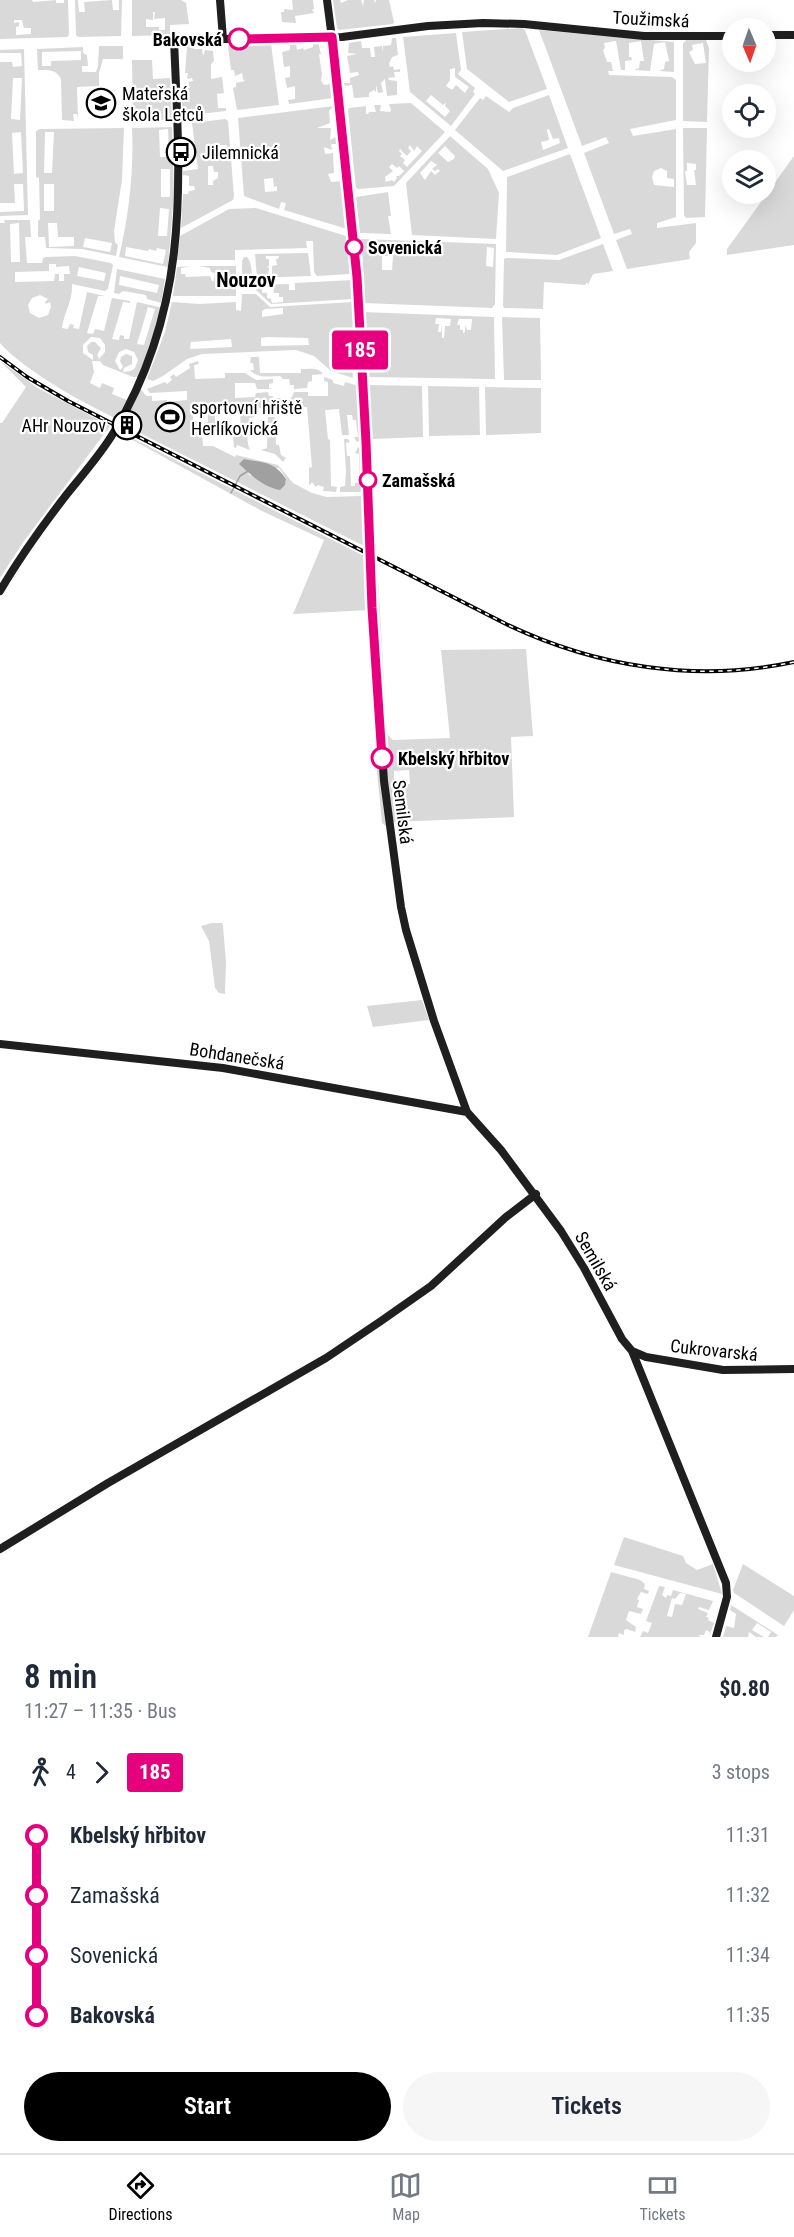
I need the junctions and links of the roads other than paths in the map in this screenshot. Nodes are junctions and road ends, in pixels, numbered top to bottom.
1 (220, 0) edge
2 (327, 0) edge
3 (776, 35) edge
4 (794, 35) edge
5 (722, 36) edge
6 (332, 37) junction
7 (223, 39) junction
8 (0, 591) edge
9 (0, 1044) edge
10 (467, 1112) junction
11 (536, 1194) junction
12 (632, 1351) junction
13 (794, 1369) edge
14 (0, 1549) edge
15 (716, 1637) edge

1 - 7 street
2 - 6 street, Semilská
3 - 4 street
5 - 6 street, Toužimská
6 - 7 street, Toužimská
6 - 10 street, Semilská
7 - 8 street, Toužimská
9 - 10 street, Bohdanečská
10 - 11 street, Semilská
11 - 12 street, Semilská
11 - 14 street
12 - 13 street, Cukrovarská
12 - 15 street, Semilská

